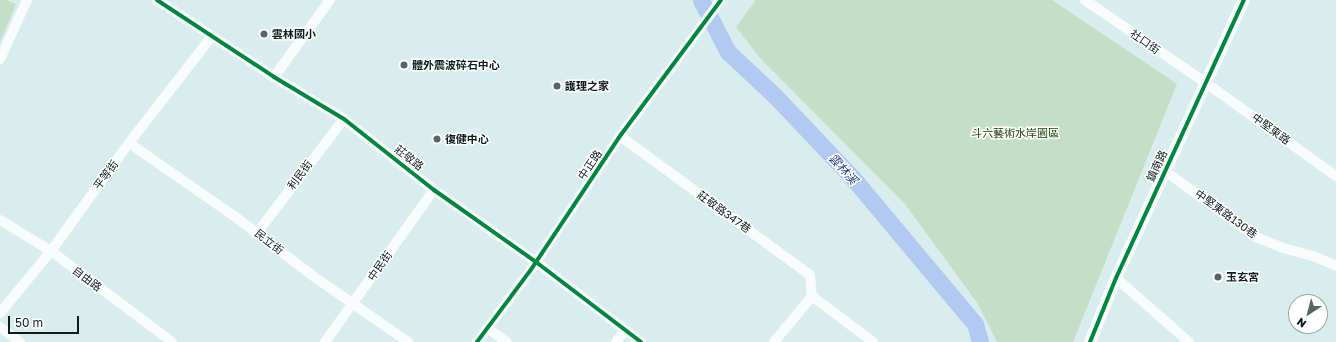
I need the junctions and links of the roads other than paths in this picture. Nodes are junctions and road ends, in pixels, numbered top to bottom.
1 (27, 0) edge
2 (157, 0) edge
3 (330, 0) edge
4 (1085, 0) edge
5 (1244, 0) edge
6 (720, 1) edge
7 (212, 36) junction
8 (0, 59) edge
9 (274, 77) junction
10 (1206, 82) junction
11 (344, 119) junction
12 (620, 136) junction
13 (129, 143) junction
14 (1165, 171) junction
15 (1336, 176) edge
16 (434, 190) junction
17 (0, 220) edge
18 (257, 232) junction
19 (51, 251) junction
20 (536, 262) junction
21 (1336, 266) edge
22 (1116, 278) junction
23 (812, 296) junction
24 (354, 304) junction
25 (0, 313) edge
26 (0, 327) edge
27 (487, 328) junction
28 (625, 330) junction
29 (20, 342) edge
30 (172, 342) edge
31 (325, 342) edge
32 (408, 342) edge
33 (477, 342) edge
34 (507, 342) edge
35 (616, 342) edge
36 (641, 342) edge
37 (774, 342) edge
38 (873, 342) edge
39 (1090, 342) edge
40 (1188, 342) edge

1 - 8 street
2 - 7 street, 莊敬路
3 - 9 street
4 - 10 street, 社口街
5 - 10 street, 鎮南路
6 - 12 street, 中正路
7 - 9 street, 莊敬路
7 - 13 street, 平等街
9 - 11 street, 莊敬路
10 - 14 street, 鎮南路
10 - 15 street, 中堅東路
11 - 16 street, 莊敬路
11 - 18 street, 利民街
12 - 20 street, 中正路
12 - 23 street, 莊敬路347巷
13 - 18 street, 民立街
13 - 19 street, 平等街
14 - 21 street, 中堅東路130巷
14 - 22 street, 鎮南路
16 - 20 street, 莊敬路
16 - 24 street, 中民街
17 - 19 street, 自由路
18 - 24 street, 民立街
19 - 25 street, 平等街
19 - 30 street, 自由路
20 - 27 street, 中正路
20 - 28 street, 莊敬路
22 - 39 street, 鎮南路
22 - 40 street
23 - 37 street
23 - 38 street
24 - 31 street, 中民街
24 - 32 street, 民立街
26 - 29 street
27 - 33 street, 中正路
27 - 34 street
28 - 35 street
28 - 36 street, 莊敬路

